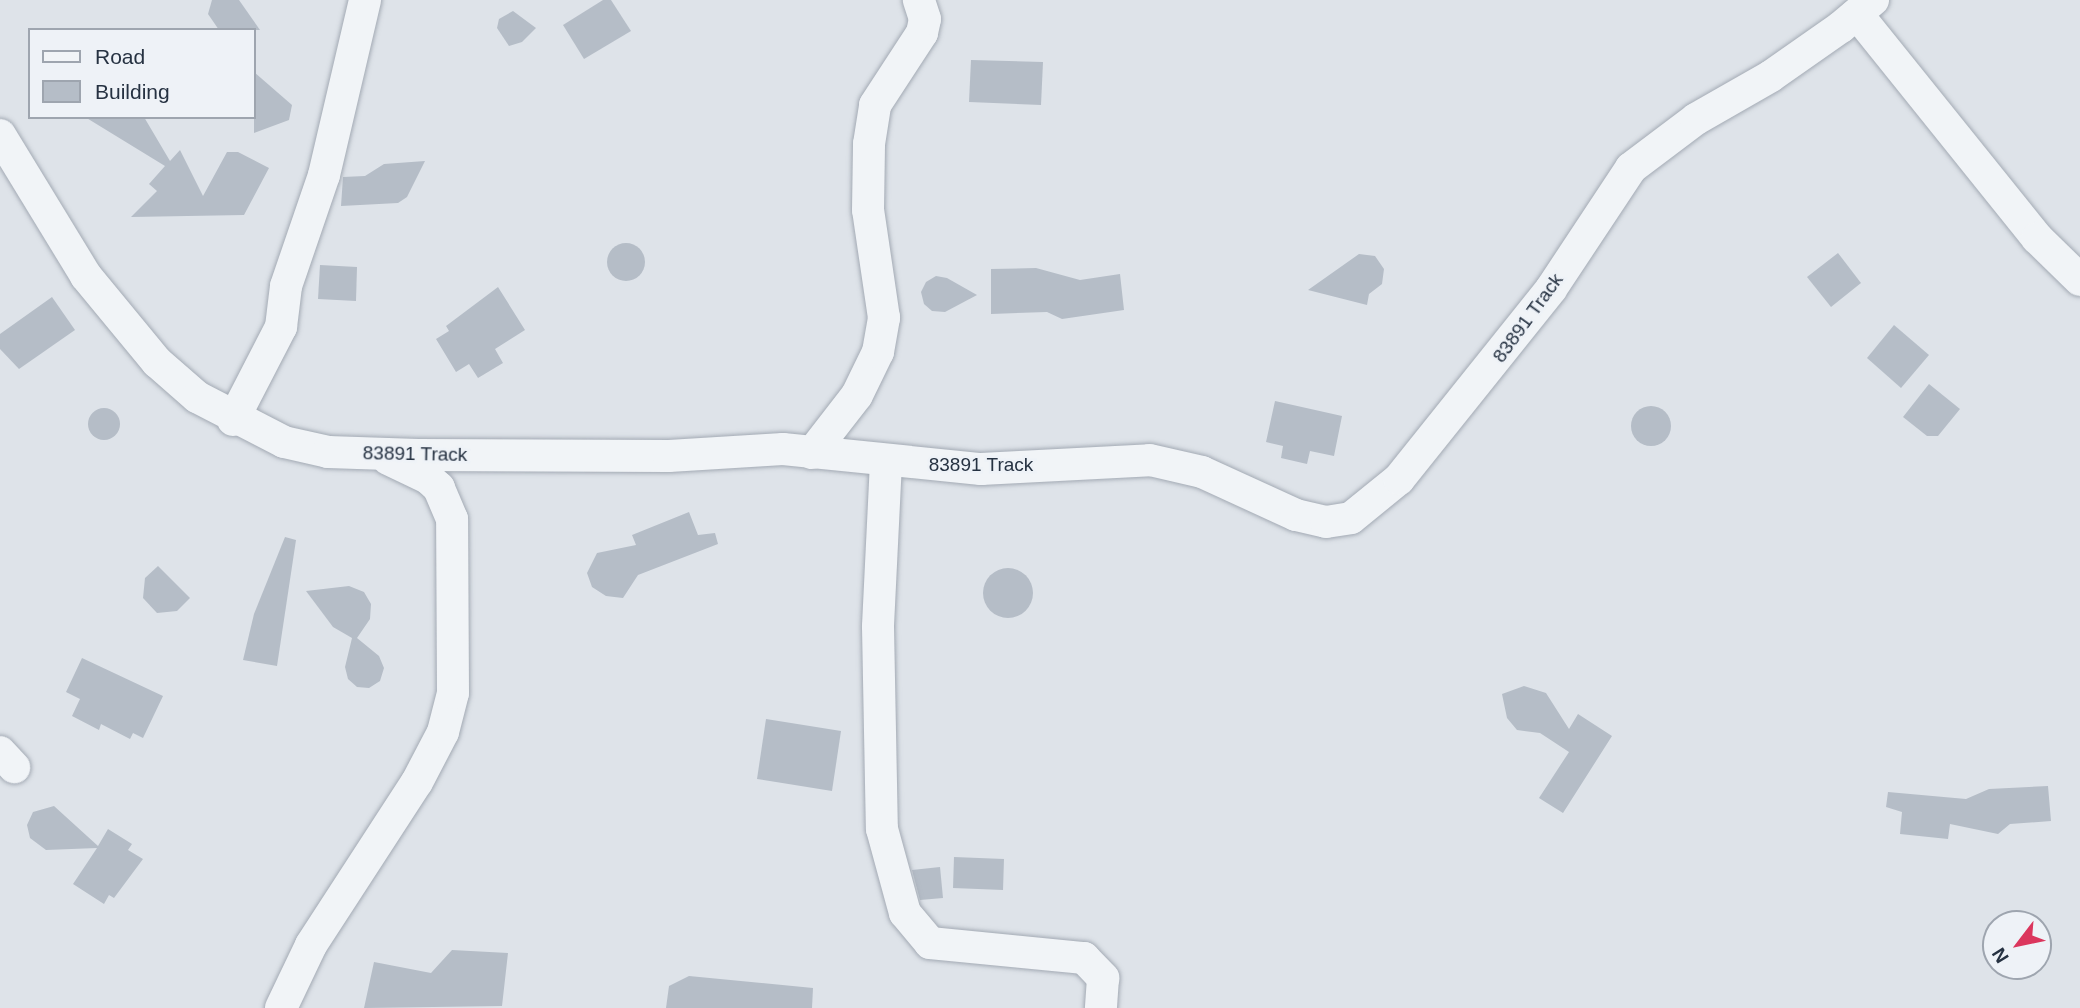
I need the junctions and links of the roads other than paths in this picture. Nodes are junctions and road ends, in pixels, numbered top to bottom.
1 (365, 0) edge
2 (919, 0) edge
3 (1865, 7) edge
4 (0, 135) edge
5 (2080, 281) edge
6 (233, 420) junction
7 (370, 453) junction
8 (812, 453) junction
9 (886, 462) junction
10 (281, 1008) edge
11 (1101, 1008) edge

1 - 6 street
2 - 8 street
3 - 5 street
3 - 9 street, 83891 Track
4 - 6 street, 83891 Track
6 - 7 street, 83891 Track
7 - 8 street, 83891 Track
7 - 10 street
8 - 9 street, 83891 Track
9 - 11 street

